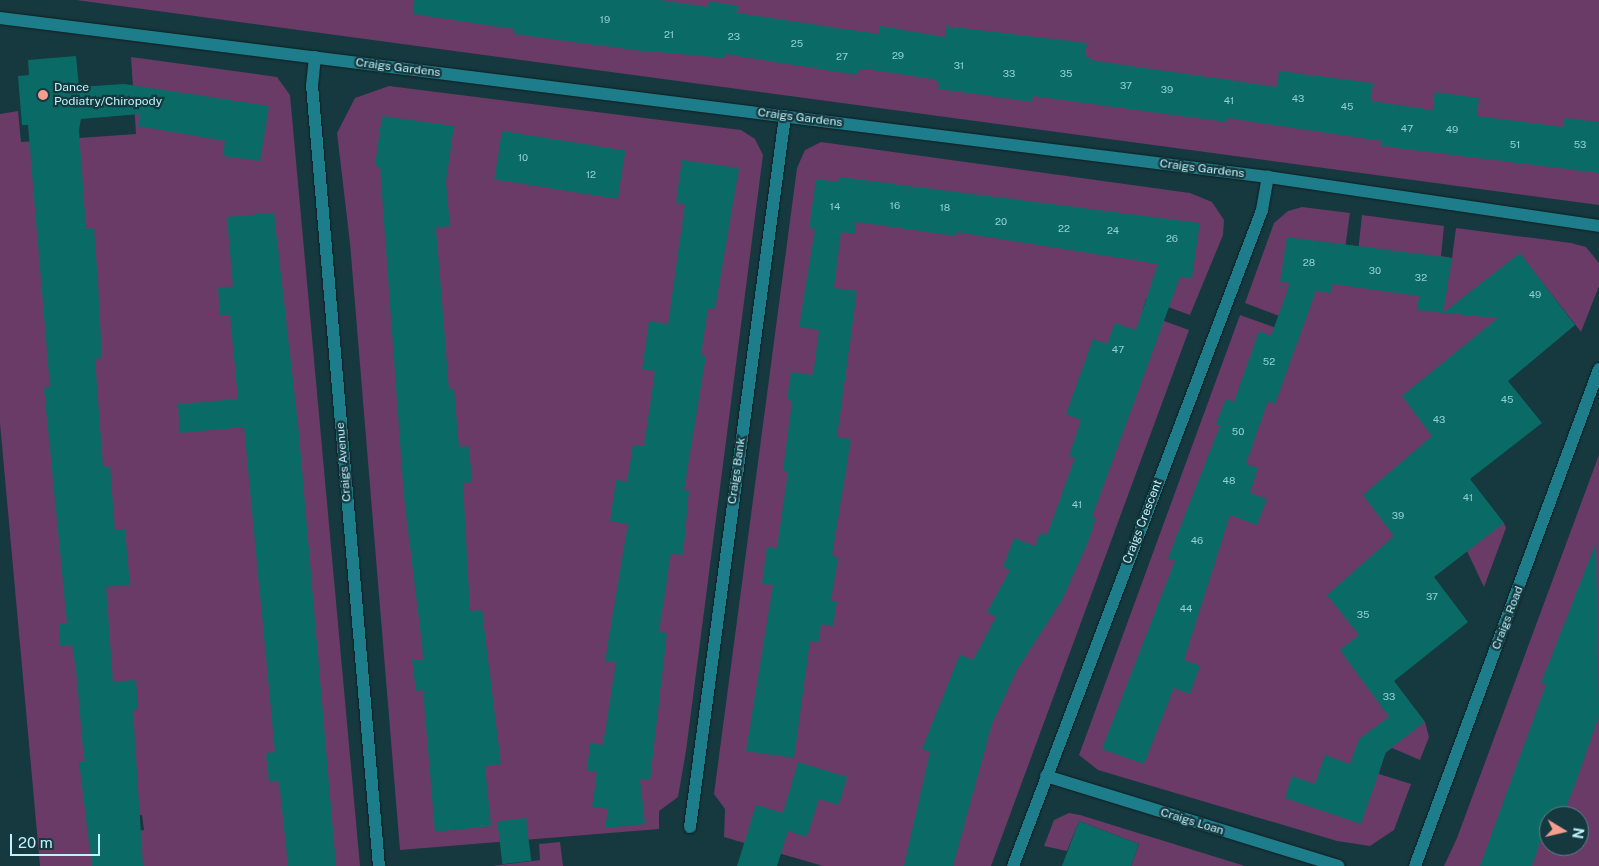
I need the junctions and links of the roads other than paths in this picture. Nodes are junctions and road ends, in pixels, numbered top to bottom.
1 (0, 18) edge
2 (315, 57) junction
3 (785, 116) junction
4 (1268, 177) junction
5 (1599, 226) edge
6 (1599, 369) edge
7 (1046, 776) junction
8 (690, 826) dead end
9 (379, 866) edge
10 (1013, 866) edge
11 (1338, 866) edge
12 (1415, 866) edge

1 - 2 street, Craigs Gardens
2 - 3 street, Craigs Gardens
2 - 9 street, Craigs Avenue
3 - 4 street, Craigs Gardens
3 - 8 street, Craigs Bank
4 - 5 street, Craigs Gardens
4 - 7 street, Craigs Crescent
6 - 12 street, Craigs Road
7 - 10 street, Craigs Crescent
7 - 11 street, Craigs Loan

